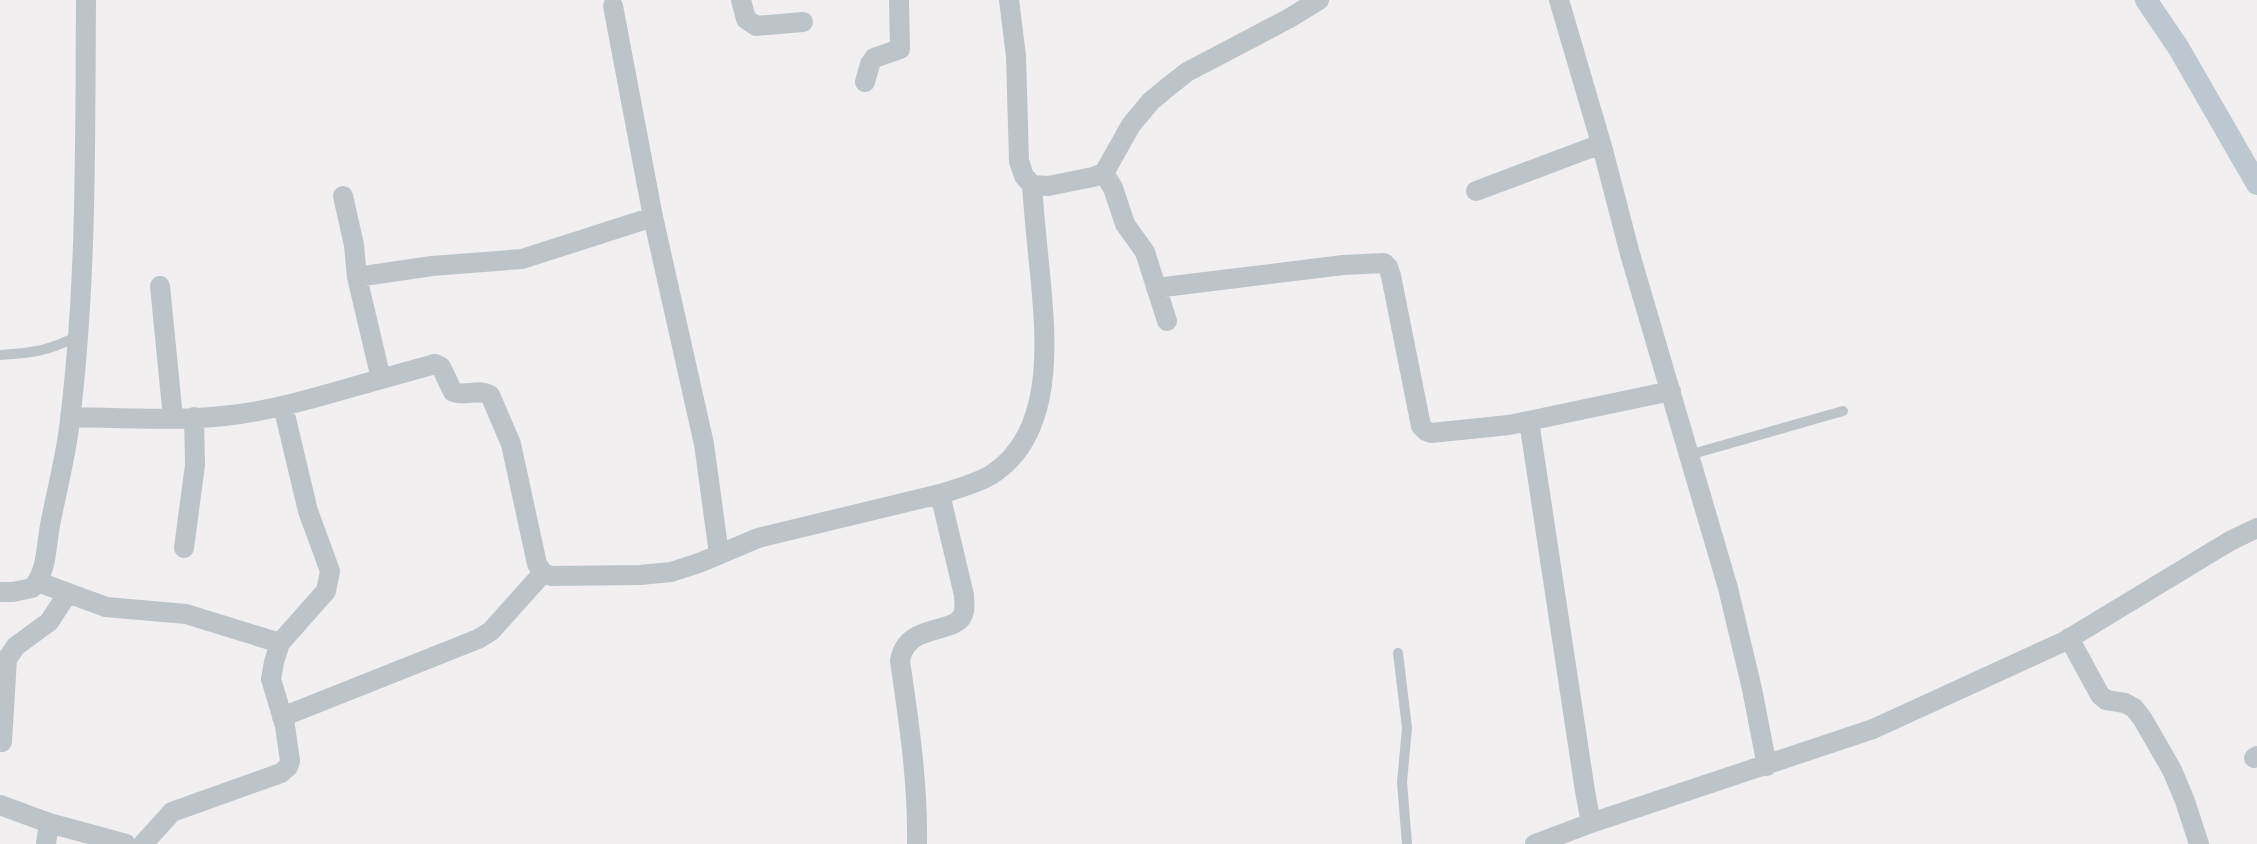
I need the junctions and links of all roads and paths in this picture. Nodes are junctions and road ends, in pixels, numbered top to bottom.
1 (86, 0) edge
2 (740, 0) edge
3 (898, 0) edge
4 (1009, 0) edge
5 (1319, 0) edge
6 (1559, 0) edge
7 (2146, 0) edge
8 (613, 6) dead end
9 (803, 22) dead end
10 (865, 82) dead end
11 (1601, 144) junction
12 (1104, 173) junction
13 (2257, 184) edge
14 (1040, 186) junction
15 (1476, 191) dead end
16 (343, 196) dead end
17 (653, 217) junction
18 (357, 277) junction
19 (160, 286) dead end
20 (1156, 288) junction
21 (1167, 320) dead end
22 (78, 336) junction
23 (0, 355) edge
24 (381, 379) junction
25 (1671, 391) junction
26 (283, 406) junction
27 (1842, 411) dead end
28 (70, 417) junction
29 (194, 417) junction
30 (173, 418) junction
31 (1529, 421) junction
32 (1689, 455) junction
33 (940, 494) junction
34 (2257, 528) edge
35 (184, 548) dead end
36 (719, 554) junction
37 (543, 573) junction
38 (38, 582) junction
39 (0, 592) edge
40 (68, 593) junction
41 (2069, 638) junction
42 (280, 643) junction
43 (1398, 653) dead end
44 (282, 718) junction
45 (2, 742) dead end
46 (1767, 766) junction
47 (0, 805) edge
48 (48, 823) junction
49 (1591, 823) junction
50 (46, 844) edge
51 (126, 844) edge
52 (143, 844) edge
53 (917, 844) edge
54 (1406, 844) edge
55 (1535, 844) edge
56 (2199, 844) edge

1 - 22 street
2 - 9 street
3 - 10 street
4 - 14 street
5 - 12 street
6 - 11 street
7 - 13 street
8 - 17 street
11 - 15 street
11 - 25 street
12 - 14 street
12 - 20 street
14 - 33 street
16 - 18 street
17 - 18 street
17 - 36 street
18 - 24 street
19 - 30 street
20 - 21 street
20 - 31 street
22 - 23 lane
22 - 28 street
24 - 26 street
24 - 37 street
25 - 31 street
25 - 32 street
26 - 29 street
26 - 42 street
27 - 32 lane
28 - 30 street
28 - 38 street
29 - 30 street
29 - 35 street
31 - 49 street
32 - 46 street
33 - 36 street
33 - 53 street
34 - 41 street
36 - 37 street
37 - 44 street
38 - 39 street
38 - 40 street
40 - 42 street
40 - 45 street
41 - 46 street
41 - 56 street
42 - 44 street
43 - 54 lane
44 - 52 street
46 - 49 street
47 - 48 street
48 - 50 street
48 - 51 street
49 - 55 street

